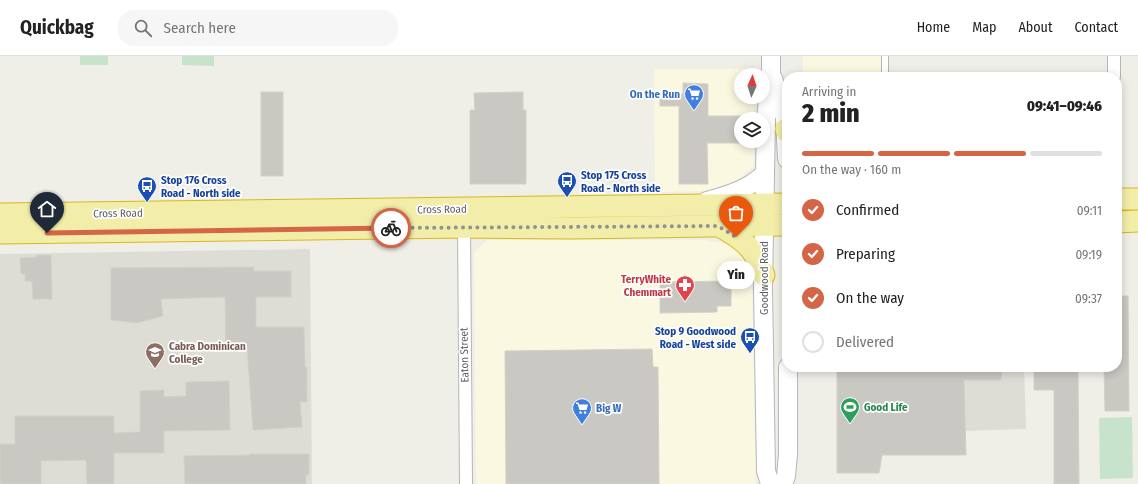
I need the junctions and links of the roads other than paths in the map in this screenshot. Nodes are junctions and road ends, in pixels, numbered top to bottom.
1 (885, 56) edge
2 (1114, 56) edge
3 (771, 64) edge
4 (885, 72) edge
5 (1114, 72) edge
6 (782, 104) edge
7 (765, 173) junction
8 (1122, 199) edge
9 (1138, 199) edge
10 (765, 204) junction
11 (782, 204) edge
12 (691, 206) junction
13 (0, 214) edge
14 (464, 218) junction
15 (1122, 222) edge
16 (1138, 222) edge
17 (765, 225) junction
18 (782, 225) edge
19 (718, 226) junction
20 (0, 233) edge
21 (764, 275) junction
22 (788, 372) edge
23 (466, 484) edge
24 (770, 484) edge
25 (783, 484) edge

1 - 4 lane
2 - 5 street
3 - 6 main road, Goodwood Road
3 - 7 main road, Goodwood Road
7 - 10 main road, Goodwood Road
7 - 12 main road
8 - 9 highway
10 - 11 highway, Cross Road
10 - 12 highway, Cross Road
10 - 17 main road, Goodwood Road
12 - 14 highway, Cross Road
13 - 14 highway, Cross Road
14 - 19 highway, Cross Road
14 - 20 highway, Cross Road
14 - 23 street, Eaton Street
15 - 16 highway
17 - 18 highway, Cross Road
17 - 19 highway, Cross Road
17 - 21 main road, Goodwood Road
19 - 21 highway
21 - 24 main road, Goodwood Road
22 - 25 main road

